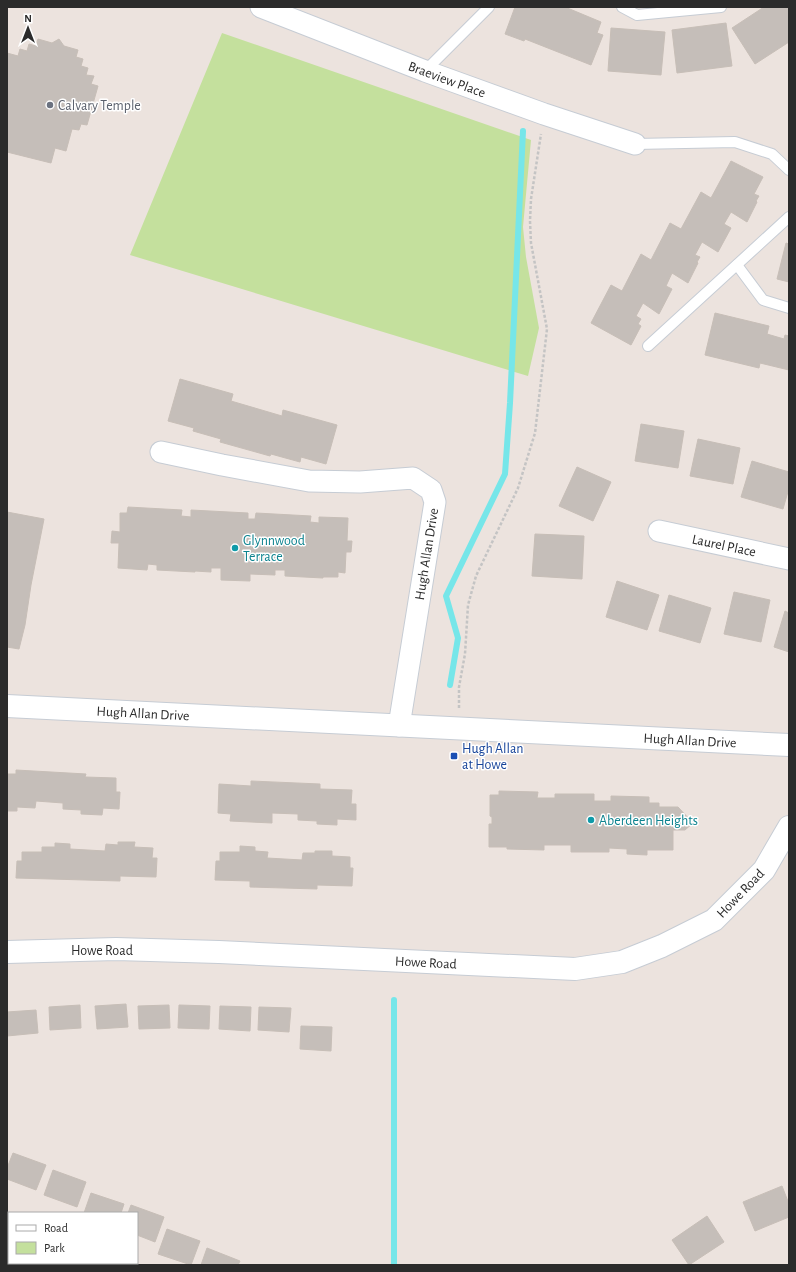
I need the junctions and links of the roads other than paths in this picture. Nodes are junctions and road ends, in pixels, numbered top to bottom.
1 (261, 7) edge
2 (489, 7) edge
3 (622, 7) edge
4 (722, 7) edge
5 (425, 71) junction
6 (635, 144) joint
7 (789, 170) edge
8 (789, 217) edge
9 (737, 265) junction
10 (789, 308) edge
11 (648, 346) dead end
12 (161, 452) dead end
13 (660, 531) dead end
14 (789, 559) edge
15 (7, 706) edge
16 (399, 726) junction
17 (789, 745) edge
18 (789, 827) edge
19 (7, 952) edge

1 - 5 street, Braeview Place
2 - 5 lane
3 - 4 lane
5 - 6 street, Braeview Place
6 - 7 lane
8 - 9 lane
9 - 10 lane
9 - 11 lane
12 - 16 street, Hugh Allan Drive
13 - 14 street, Laurel Place
15 - 16 street, Hugh Allan Drive
16 - 17 street, Hugh Allan Drive
18 - 19 street, Howe Road

